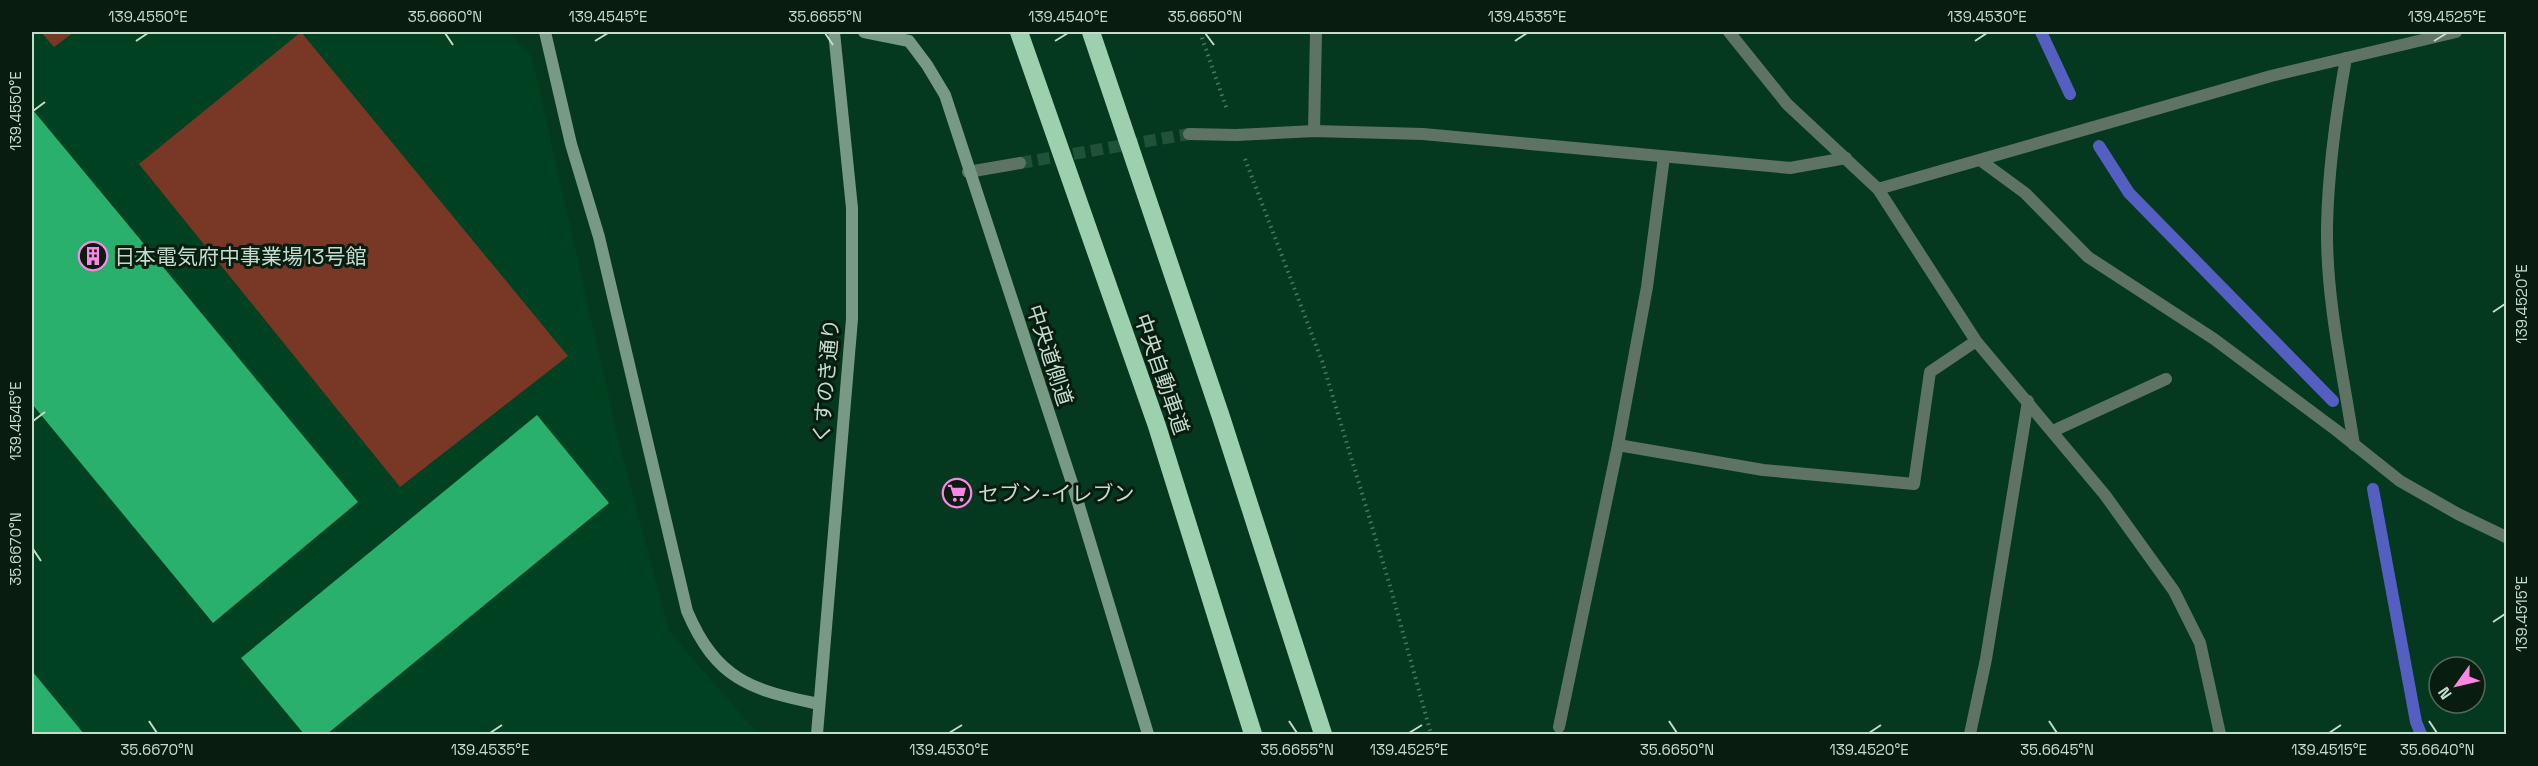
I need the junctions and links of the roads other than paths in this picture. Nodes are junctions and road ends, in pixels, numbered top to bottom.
1 (545, 32) edge
2 (834, 32) edge
3 (864, 32) edge
4 (1019, 32) edge
5 (1091, 32) edge
6 (1316, 32) edge
7 (1729, 32) edge
8 (2456, 32) edge
9 (2346, 58) junction
10 (1314, 131) junction
11 (1190, 134) tunnel mouth
12 (1664, 158) junction
13 (1846, 158) junction
14 (1980, 159) junction
15 (1020, 163) tunnel mouth
16 (968, 172) junction
17 (1878, 189) junction
18 (1976, 341) junction
19 (2166, 379) dead end
20 (2028, 401) junction
21 (2053, 431) junction
22 (1618, 445) junction
23 (2354, 445) junction
24 (2506, 537) edge
25 (819, 704) junction
26 (1559, 731) edge
27 (817, 735) edge
28 (1148, 735) edge
29 (1253, 735) edge
30 (1323, 735) edge
31 (1970, 735) edge
32 (2220, 735) edge

1 - 25 street
2 - 25 street, くすのき通り
3 - 16 street, 中央道側道
4 - 29 highway, 中央自動車道
5 - 30 highway, 中央自動車道
6 - 10 street
7 - 13 street
8 - 9 street
9 - 14 street
9 - 23 street
10 - 11 street
10 - 12 street
12 - 13 street
12 - 22 street
13 - 17 street
14 - 17 street
14 - 23 street
15 - 16 street
16 - 28 street, 中央道側道
17 - 18 street
18 - 20 street
18 - 22 street
19 - 21 street
20 - 21 street
20 - 31 street
21 - 32 street
22 - 26 street
23 - 24 street
25 - 27 street, くすのき通り

